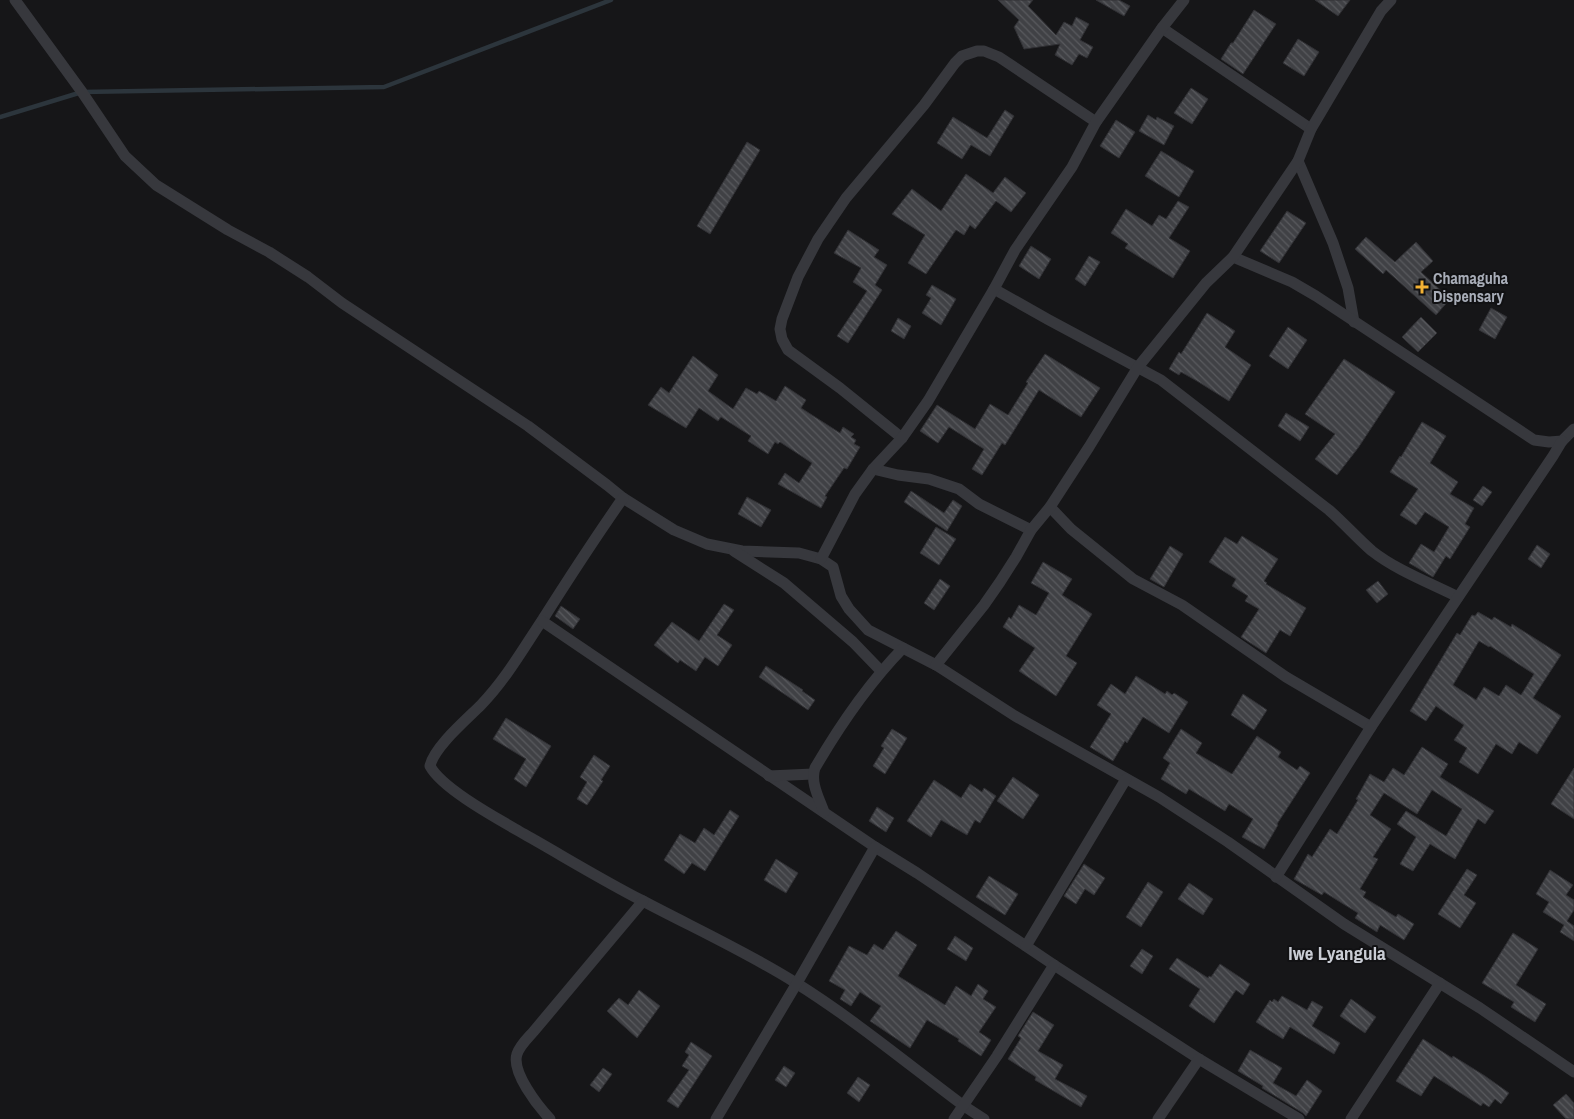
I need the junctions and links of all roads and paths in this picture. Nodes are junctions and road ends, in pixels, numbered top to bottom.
1 (15, 0) edge
2 (1184, 0) edge
3 (1391, 0) edge
4 (1162, 28) junction
5 (1096, 122) junction
6 (1311, 129) junction
7 (1298, 161) junction
8 (1233, 257) junction
9 (994, 289) junction
10 (1354, 322) junction
11 (1138, 367) junction
12 (1574, 429) edge
13 (902, 438) junction
14 (1562, 441) junction
15 (873, 469) junction
16 (623, 498) junction
17 (1050, 507) junction
18 (1031, 530) junction
19 (730, 549) junction
20 (821, 558) junction
21 (1458, 597) junction
22 (542, 621) junction
23 (903, 648) junction
24 (936, 665) junction
25 (881, 671) junction
26 (1371, 728) junction
27 (812, 774) junction
28 (769, 776) junction
29 (1126, 779) junction
30 (824, 812) junction
31 (875, 847) junction
32 (1276, 877) junction
33 (643, 901) junction
34 (1026, 946) junction
35 (1054, 965) junction
36 (797, 983) junction
37 (1440, 983) junction
38 (1199, 1059) junction
39 (1573, 1068) edge
40 (964, 1106) junction
41 (550, 1119) edge
42 (716, 1119) edge
43 (954, 1119) edge
44 (984, 1119) edge
45 (1158, 1119) edge
46 (1299, 1119) edge
47 (1351, 1119) edge

1 - 16 street
2 - 4 street
3 - 6 street
4 - 5 street
4 - 6 street
5 - 9 street
5 - 13 street
6 - 7 street
7 - 8 street
7 - 10 street
8 - 10 street
8 - 11 street
9 - 11 street
9 - 13 street
10 - 14 street
11 - 17 street
11 - 21 street
12 - 14 street
13 - 15 street
14 - 21 street
15 - 18 street
15 - 20 street
16 - 19 street
16 - 22 street
17 - 18 street
17 - 26 street
18 - 24 street
19 - 20 street
19 - 25 street
20 - 23 street
21 - 26 street
22 - 28 street
22 - 33 street
23 - 24 street
23 - 25 street
24 - 29 street
25 - 27 street
26 - 32 street
27 - 28 street
27 - 30 street
28 - 30 street
29 - 32 street
29 - 34 street
30 - 31 street
31 - 34 street
31 - 36 street
32 - 37 street
33 - 36 street
33 - 41 street
34 - 35 street
35 - 38 street
35 - 40 street
36 - 40 street
36 - 42 street
37 - 39 street
37 - 47 street
38 - 45 street
38 - 46 street
40 - 43 street
40 - 44 street

